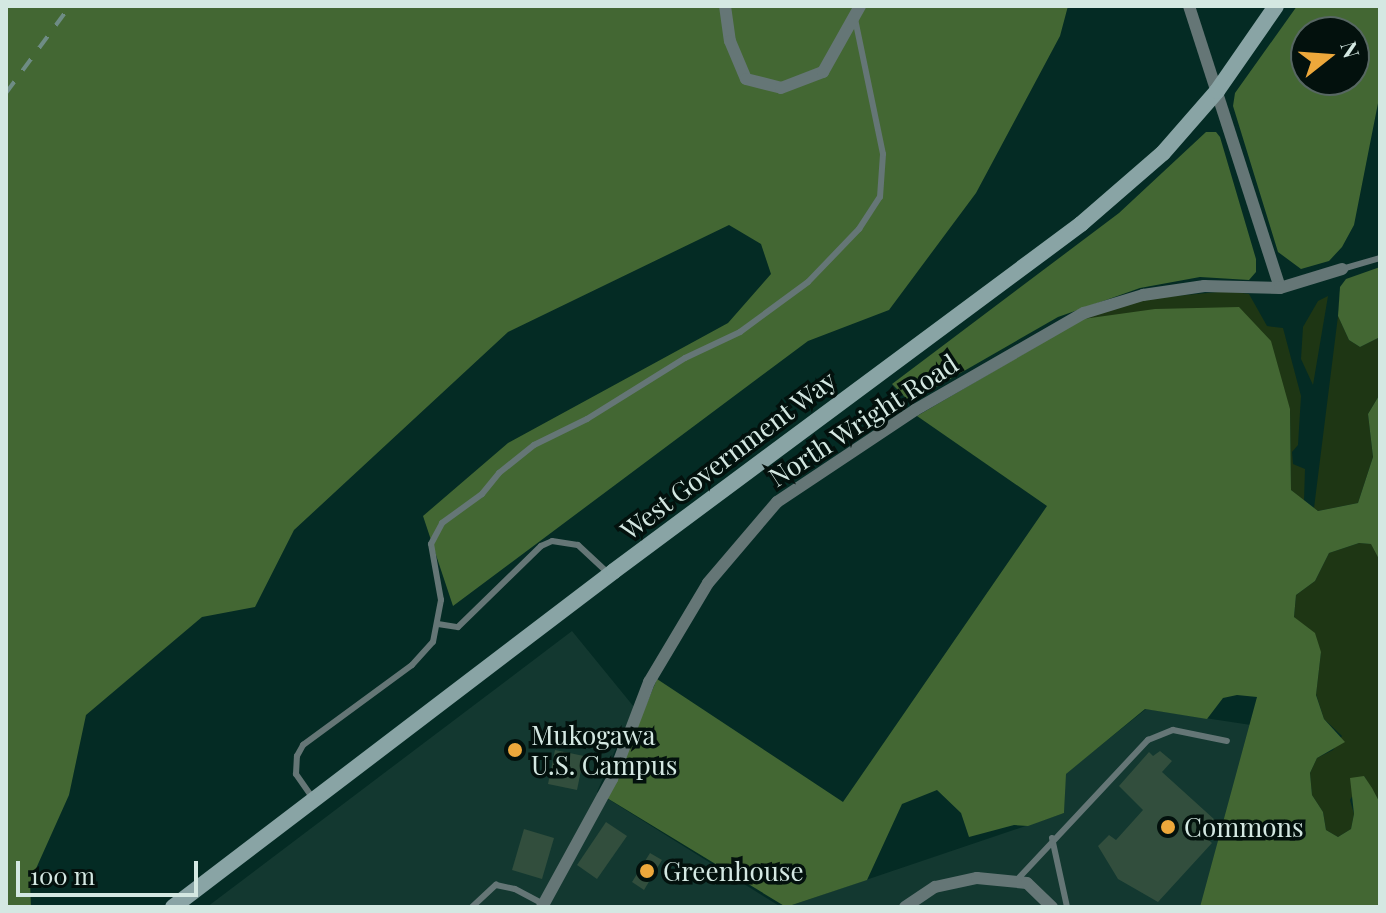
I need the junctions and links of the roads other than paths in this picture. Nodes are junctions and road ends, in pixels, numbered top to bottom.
1 (725, 6) edge
2 (1189, 6) edge
3 (1276, 6) edge
4 (857, 12) edge
5 (1217, 91) junction
6 (1380, 258) edge
7 (1342, 269) joint
8 (1280, 288) junction
9 (609, 574) junction
10 (438, 624) junction
11 (1227, 741) dead end
12 (315, 801) junction
13 (1052, 838) junction
14 (1021, 882) junction
15 (542, 906) edge
16 (173, 907) edge
17 (472, 907) edge
18 (905, 907) edge
19 (1052, 907) edge
20 (1067, 907) edge

1 - 4 street
2 - 5 street
3 - 5 main road, West Government Way
4 - 10 lane
5 - 8 street
5 - 9 main road, West Government Way
6 - 7 lane
7 - 8 street, North Wright Road
8 - 15 street, North Wright Road
9 - 10 lane
9 - 12 main road, West Government Way
10 - 12 lane
11 - 13 lane
12 - 16 main road, West Government Way
13 - 14 lane
13 - 20 lane
14 - 18 street
14 - 19 street
15 - 17 lane

